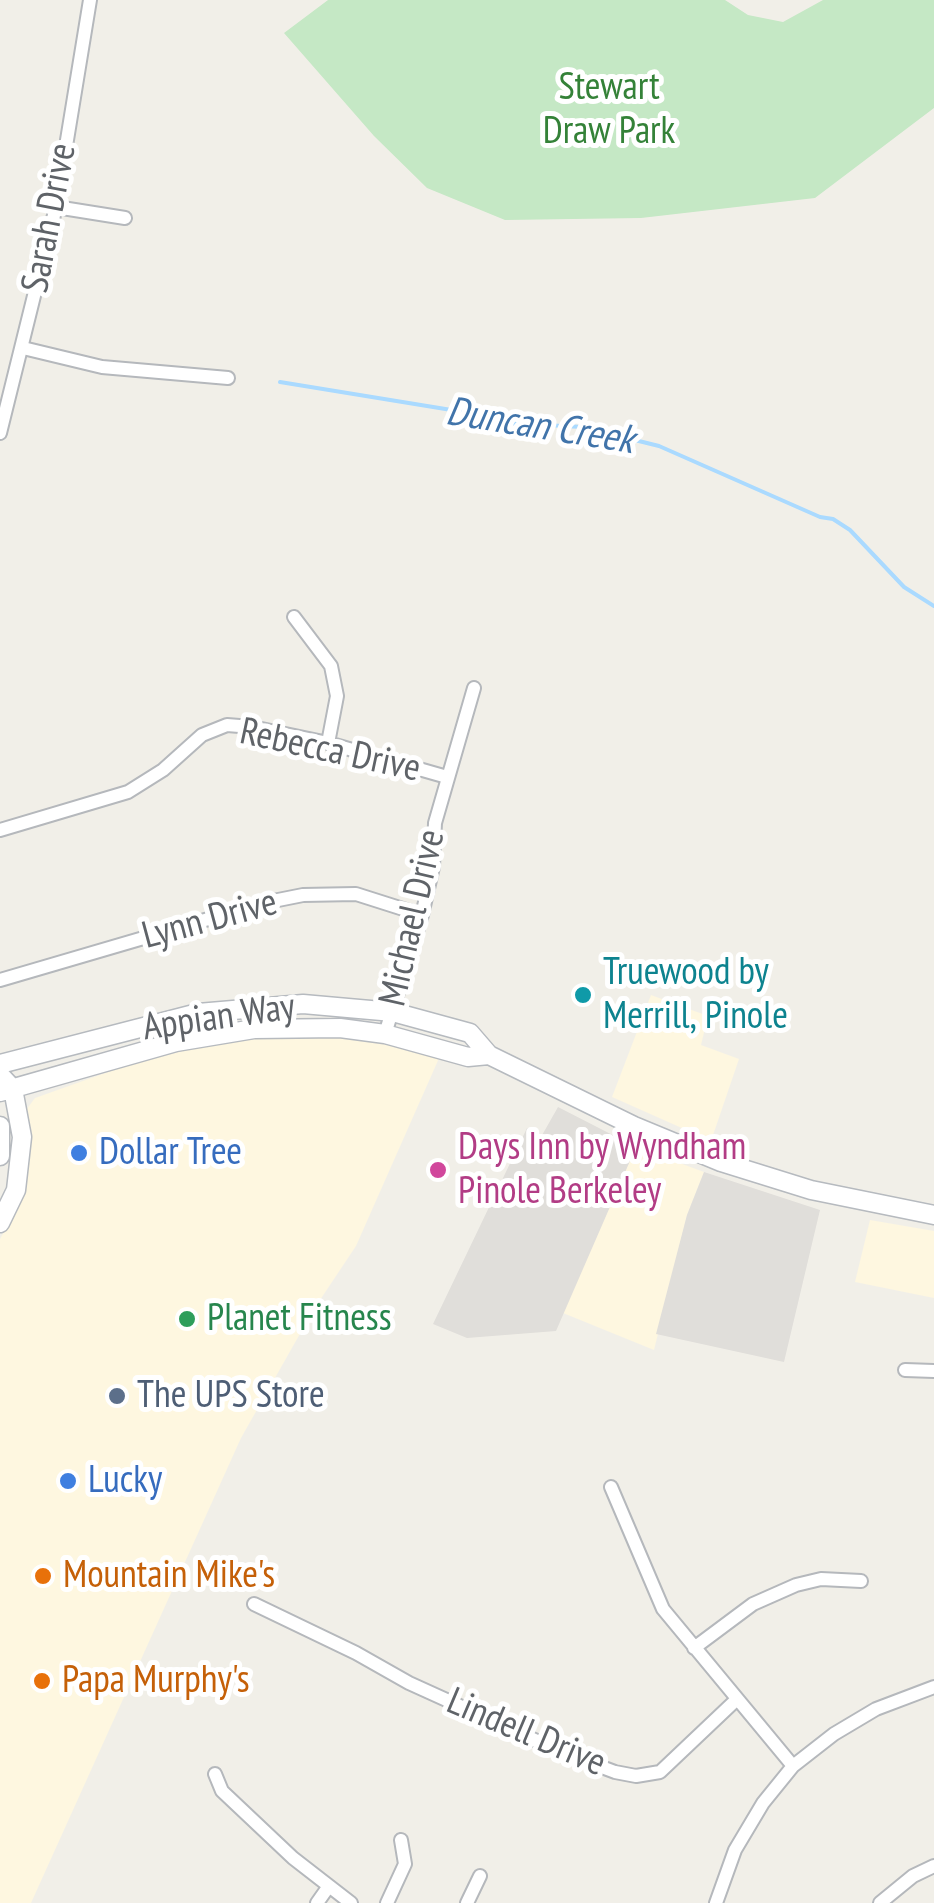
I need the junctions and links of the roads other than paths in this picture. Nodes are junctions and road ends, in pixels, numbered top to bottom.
1 (90, 0) edge
2 (56, 207) junction
3 (124, 218) dead end
4 (23, 348) junction
5 (228, 378) dead end
6 (0, 433) edge
7 (294, 617) dead end
8 (474, 688) dead end
9 (328, 743) junction
10 (447, 777) junction
11 (0, 830) edge
12 (422, 915) junction
13 (0, 980) edge
14 (393, 1012) junction
15 (385, 1034) junction
16 (490, 1055) junction
17 (0, 1064) edge
18 (4, 1086) edge
19 (0, 1126) edge
20 (0, 1156) edge
21 (934, 1215) edge
22 (0, 1223) edge
23 (905, 1370) dead end
24 (934, 1370) edge
25 (612, 1487) dead end
26 (862, 1582) dead end
27 (254, 1604) dead end
28 (694, 1648) junction
29 (934, 1686) edge
30 (736, 1700) junction
31 (793, 1766) junction
32 (214, 1774) dead end
33 (401, 1840) dead end
34 (934, 1866) edge
35 (480, 1876) dead end
36 (329, 1886) junction
37 (317, 1903) edge
38 (350, 1903) edge
39 (387, 1903) edge
40 (467, 1903) edge
41 (716, 1903) edge
42 (880, 1903) edge

1 - 2 street, Sarah Drive
2 - 3 street
2 - 4 street, Sarah Drive
4 - 5 street
4 - 6 street, Sarah Drive
7 - 9 street
8 - 10 street, Michael Drive
9 - 10 street, Rebecca Drive
9 - 11 street, Rebecca Drive
10 - 12 street, Michael Drive
12 - 13 street, Lynn Drive
12 - 14 street, Michael Drive
14 - 15 street, Michael Drive
14 - 16 main road, Appian Way
14 - 17 main road, Appian Way
15 - 16 main road, Appian Way
15 - 18 main road, Appian Way
16 - 21 main road, Appian Way
18 - 22 main road
19 - 20 main road
23 - 24 street
25 - 28 street
26 - 28 street
27 - 30 street, Lindell Drive
28 - 30 street
29 - 31 street
30 - 31 street
31 - 41 street
32 - 36 street
33 - 39 street
34 - 42 street
35 - 40 street
36 - 37 street
36 - 38 street

